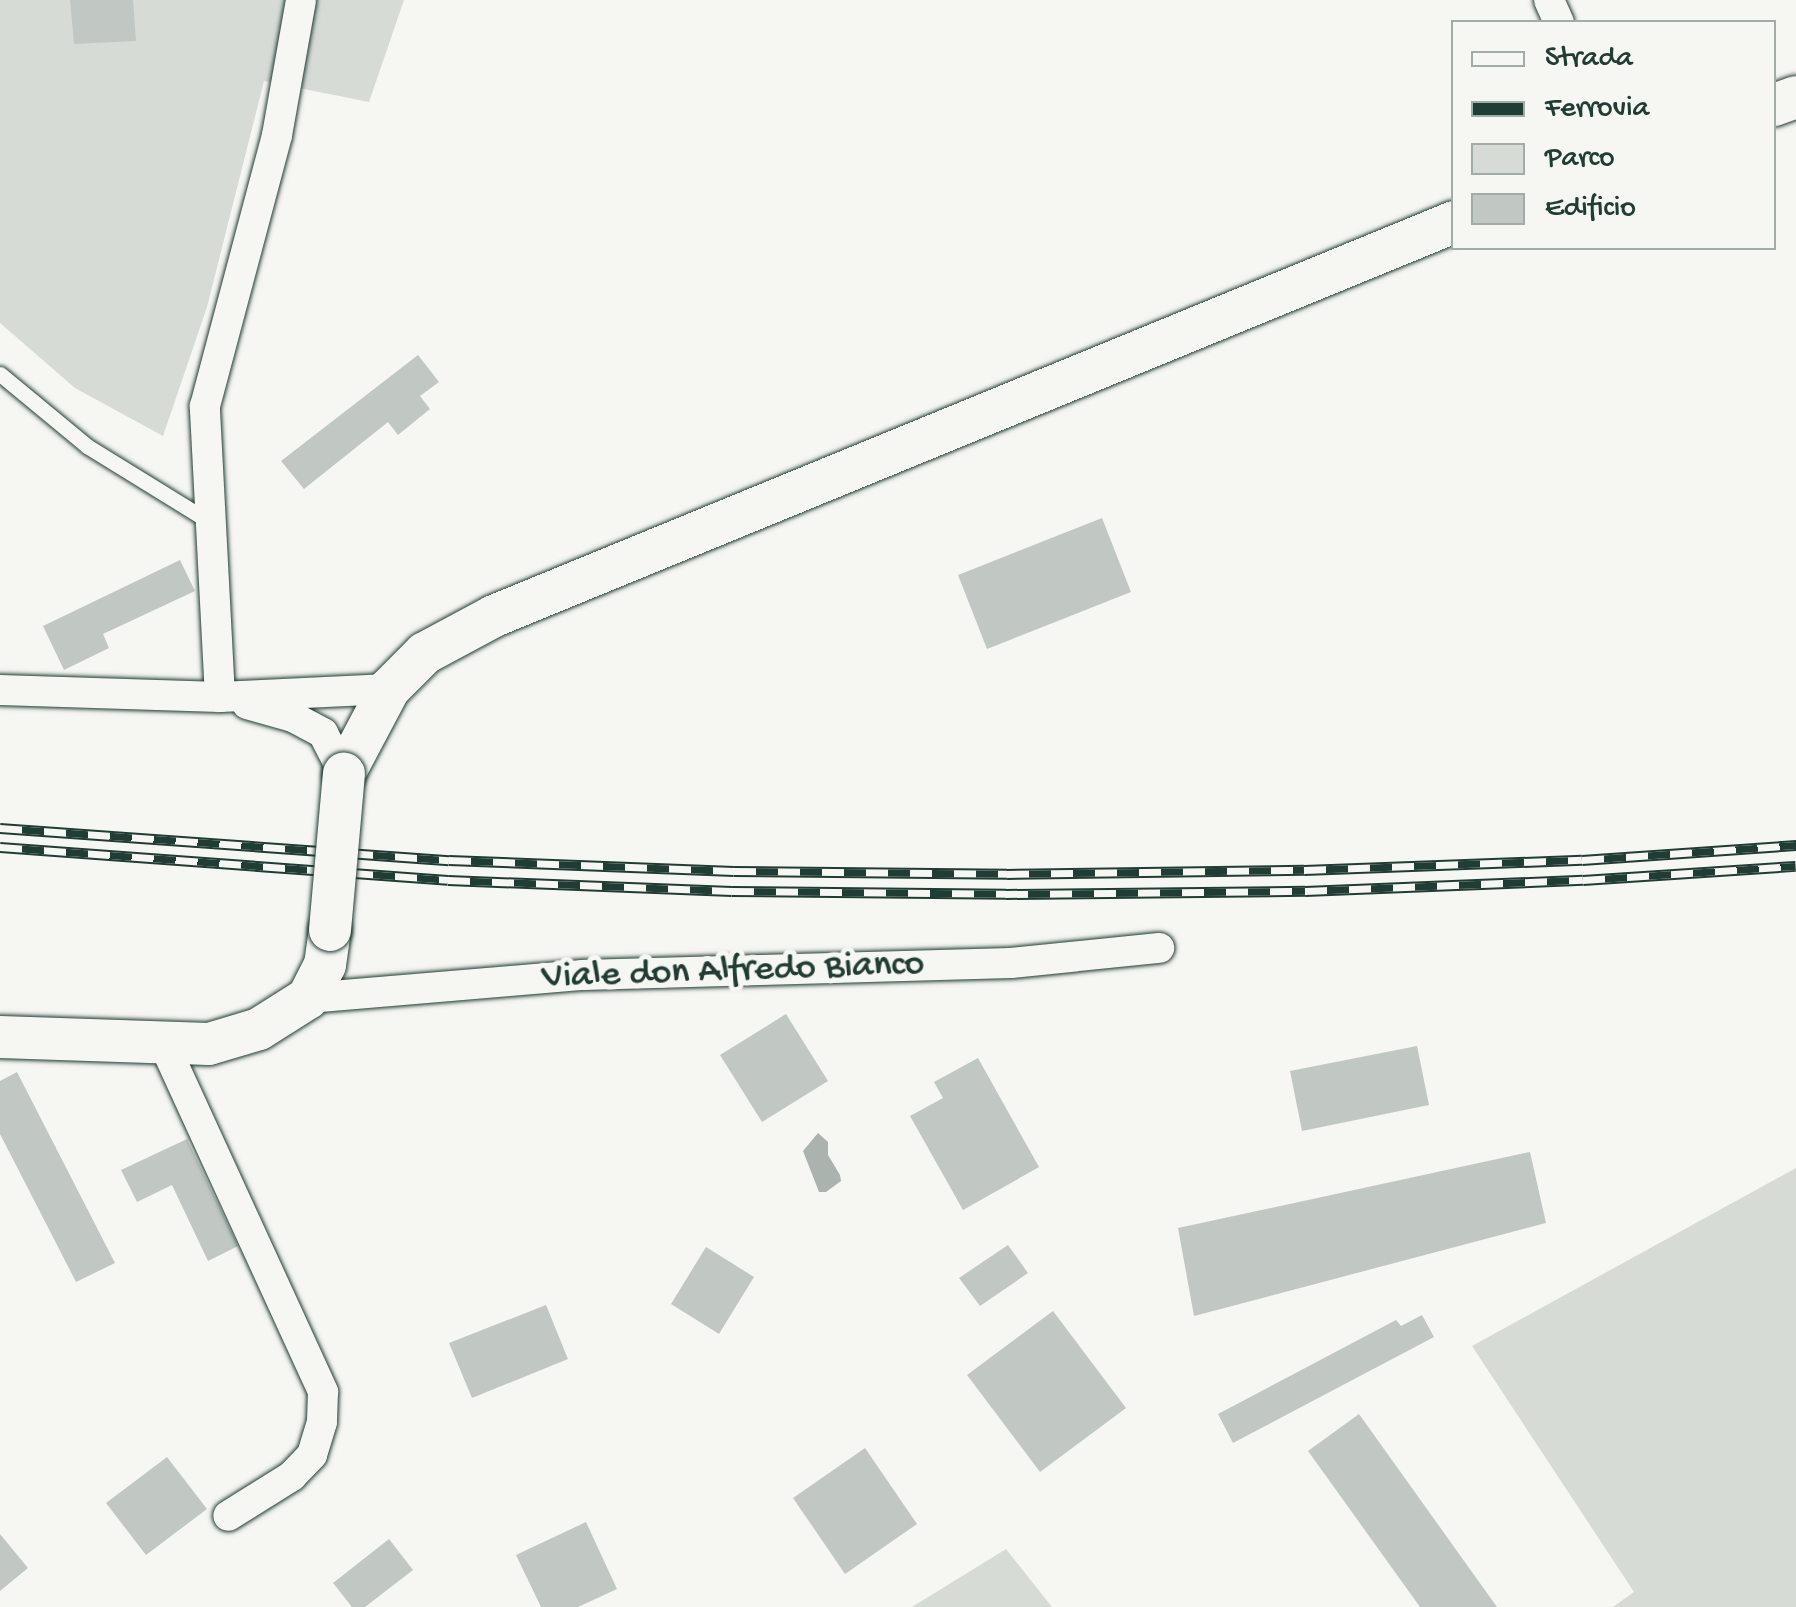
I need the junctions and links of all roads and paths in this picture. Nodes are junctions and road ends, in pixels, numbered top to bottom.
1 (301, 0) edge
2 (1451, 223) edge
3 (0, 374) edge
4 (210, 522) junction
5 (398, 680) junction
6 (0, 690) edge
7 (220, 696) junction
8 (344, 774) junction
9 (1159, 948) dead end
10 (308, 998) junction
11 (0, 1037) edge
12 (163, 1042) junction
13 (228, 1516) dead end

1 - 4 street
2 - 5 street
3 - 4 lane
4 - 7 street
5 - 7 street
5 - 8 street
6 - 7 street
7 - 8 street
8 - 10 street, bridge
9 - 10 street, Viale don Alfredo Bianco
10 - 12 street, Viale don Alfredo Bianco
11 - 12 street, Viale don Alfredo Bianco
12 - 13 street

